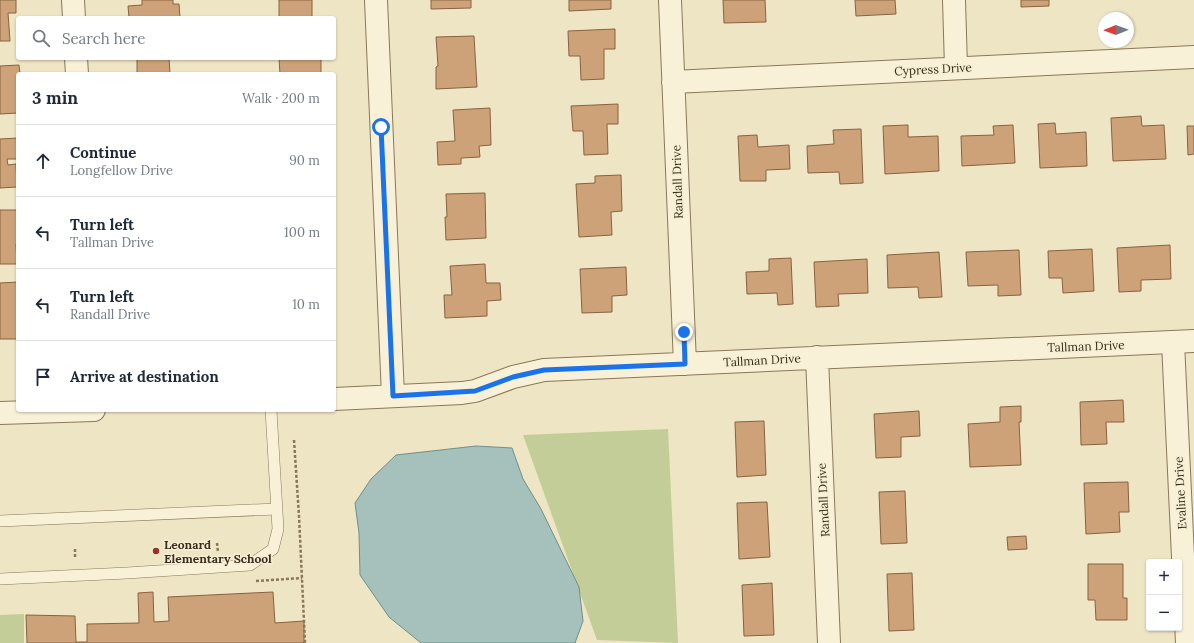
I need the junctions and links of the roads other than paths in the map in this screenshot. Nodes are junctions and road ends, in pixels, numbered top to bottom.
1 (74, 0) edge
2 (376, 0) edge
3 (670, 0) edge
4 (954, 0) edge
5 (74, 16) edge
6 (1194, 57) edge
7 (76, 60) edge
8 (956, 68) junction
9 (77, 72) edge
10 (673, 82) junction
11 (1184, 342) edge
12 (817, 358) junction
13 (685, 364) junction
14 (393, 396) junction
15 (336, 399) edge
16 (31, 412) edge
17 (271, 412) edge
18 (0, 413) edge
19 (276, 509) junction
20 (0, 521) edge
21 (0, 579) edge
22 (829, 643) edge
23 (1187, 643) edge

1 - 5 street
2 - 14 street
3 - 10 street, Randall Drive
4 - 8 street
6 - 8 street, Cypress Drive
7 - 9 street
8 - 10 street, Cypress Drive
10 - 13 street, Randall Drive
11 - 12 street, Tallman Drive
11 - 23 street, Evaline Drive
12 - 13 street, Tallman Drive
12 - 22 street, Randall Drive
13 - 14 street, Tallman Drive
14 - 15 street, Tallman Drive
16 - 18 street
17 - 19 lane
19 - 20 lane
19 - 21 lane

